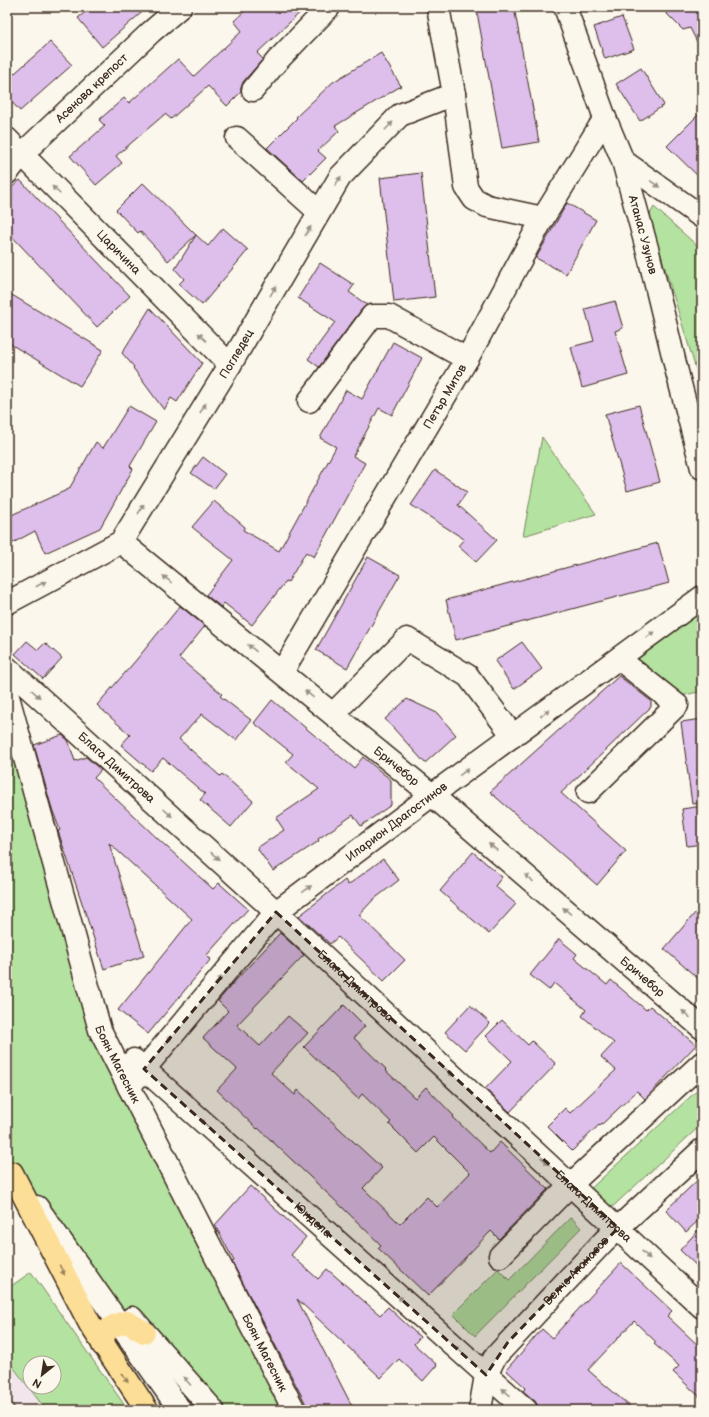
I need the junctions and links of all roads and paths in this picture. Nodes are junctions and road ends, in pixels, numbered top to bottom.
1 (180, 7) edge
2 (329, 7) edge
3 (438, 7) edge
4 (565, 7) edge
5 (253, 90) dead end
6 (454, 94) junction
7 (605, 118) junction
8 (237, 138) dead end
9 (14, 147) edge
10 (623, 161) junction
11 (7, 173) edge
12 (319, 212) junction
13 (702, 217) edge
14 (543, 218) junction
15 (467, 359) junction
16 (230, 364) junction
17 (309, 401) dead end
18 (702, 468) edge
19 (122, 542) junction
20 (702, 598) edge
21 (7, 603) edge
22 (619, 658) junction
23 (7, 668) edge
24 (282, 672) junction
25 (7, 693) edge
26 (333, 714) junction
27 (513, 736) junction
28 (588, 792) dead end
29 (432, 795) junction
30 (276, 912) junction
31 (702, 1028) edge
32 (100, 1030) junction
33 (702, 1063) edge
34 (144, 1069) junction
35 (129, 1087) junction
36 (702, 1150) edge
37 (9, 1170) edge
38 (570, 1184) junction
39 (49, 1224) junction
40 (618, 1228) junction
41 (500, 1256) dead end
42 (702, 1306) edge
43 (119, 1323) junction
44 (144, 1332) junction
45 (103, 1345) junction
46 (486, 1375) junction
47 (146, 1410) edge
48 (180, 1410) edge
49 (213, 1410) edge
50 (294, 1410) edge
51 (480, 1410) edge
52 (526, 1410) edge

1 - 9 street, Асенова крепост
2 - 5 street
3 - 6 street
4 - 7 street, Атанас Узунов
12 -> 6 street, Погледец
6 - 14 street
7 - 10 street, Атанас Узунов
7 - 14 street, Петър Митов
8 - 12 street
9 - 11 street, Асенова крепост
16 -> 9 street, Царичина
10 -> 13 street
10 - 18 street, Атанас Узунов
16 -> 12 street, Погледец
14 - 15 street, Петър Митов
15 - 17 street
15 - 24 street, Петър Митов
19 -> 16 street, Погледец
21 -> 19 street
24 -> 19 street, Бричебор
22 -> 20 street, Иларион Драгостинов
27 -> 22 street, Иларион Драгостинов
22 - 28 street
23 -> 30 street, Блага Димитрова
26 -> 24 street, Бричебор
25 - 32 street, Боян Магесник
26 - 27 street
26 - 29 street, Бричебор
29 -> 27 street, Иларион Драгостинов
30 -> 29 street, Иларион Драгостинов
31 -> 29 street, Бричебор
34 -> 30 street, Иларион Драгостинов
30 -> 38 street, Блага Димитрова
32 - 34 street, Юндола
32 - 35 street, Боян Магесник
33 - 38 street
34 - 35 street, Иларион Драгостинов
46 -> 34 street, Юндола
35 - 50 street, Боян Магесник
36 - 40 street, Велчо Атанасов
37 - 39 street
37 -> 45 main road
38 - 40 street, Блага Димитрова
38 - 41 street
39 - 43 street
39 - 44 street
40 -> 42 street, Блага Димитрова
40 - 46 street, Велчо Атанасов
43 - 44 main road
43 - 45 main road
43 - 48 street
49 -> 44 street
45 -> 47 main road
46 - 51 street, Велчо Атанасов
52 -> 46 street, Юндола

